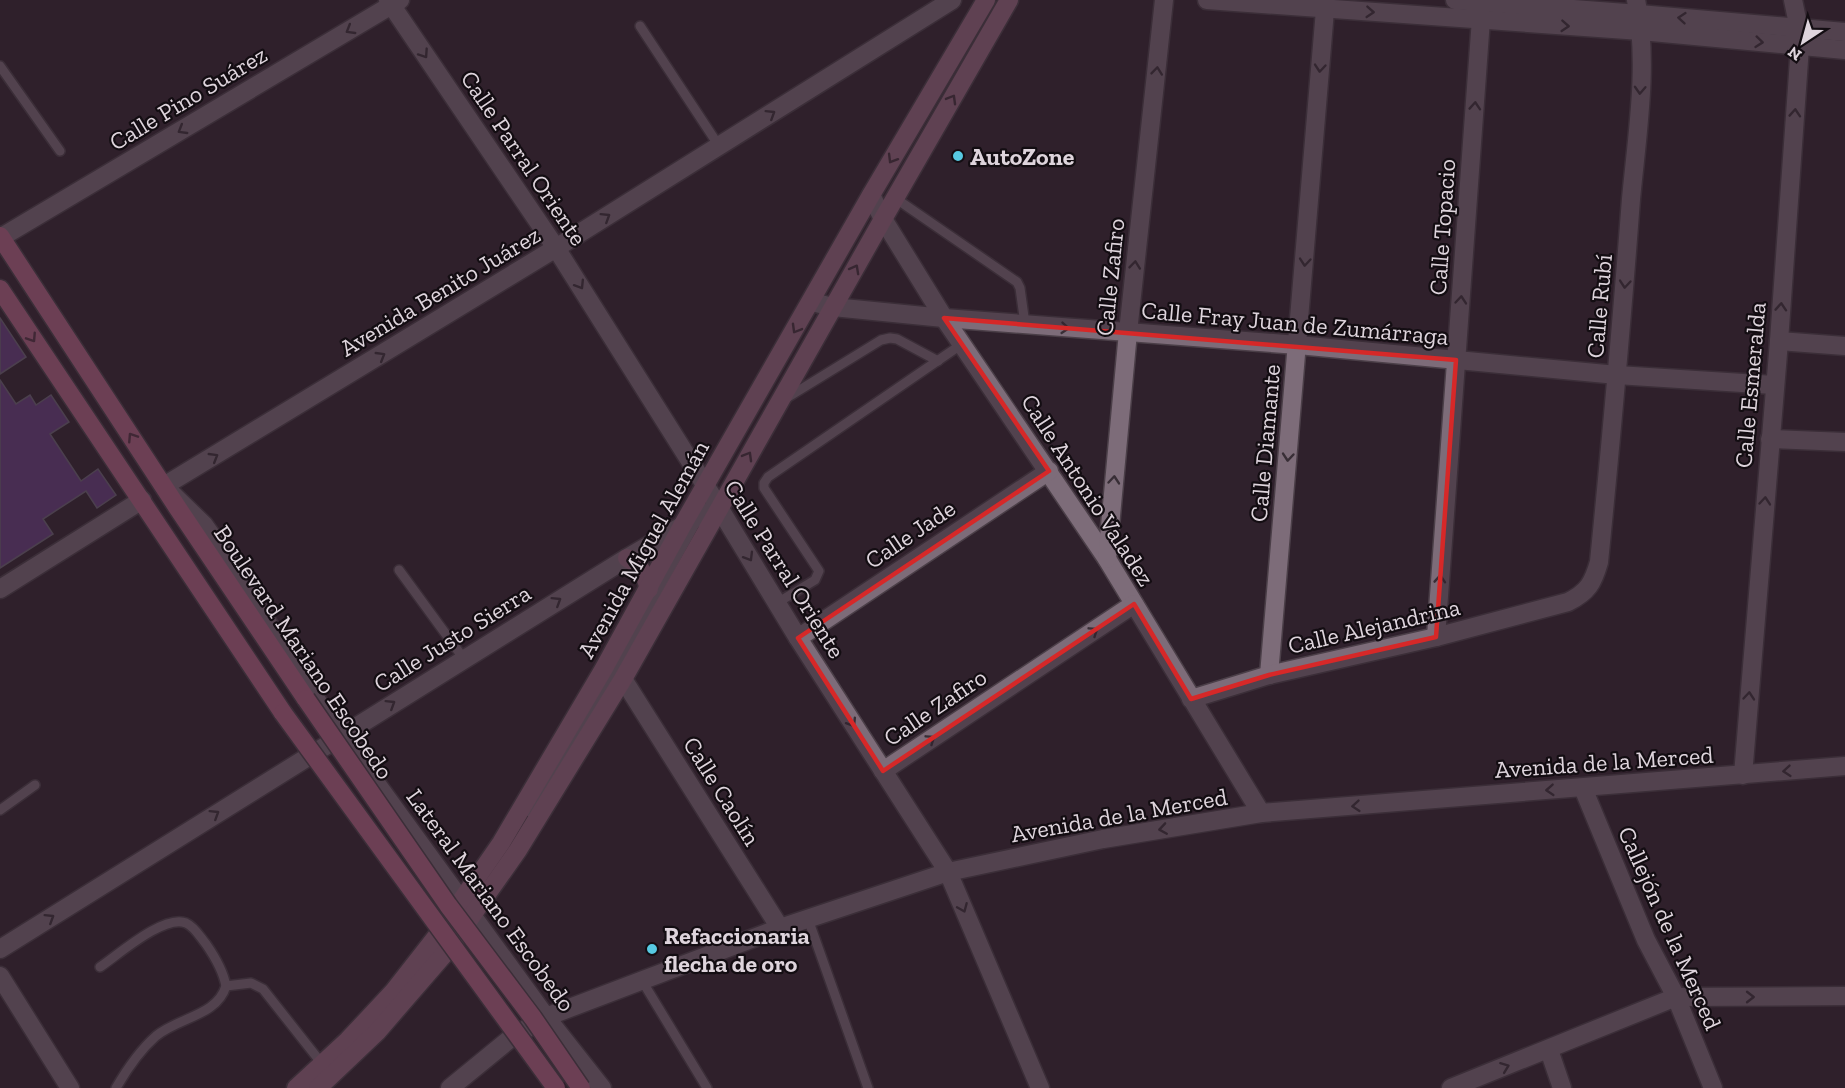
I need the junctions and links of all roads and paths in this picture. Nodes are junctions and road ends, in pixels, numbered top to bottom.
1 (952, 0) edge
2 (986, 0) edge
3 (1009, 0) edge
4 (1164, 0) edge
5 (1207, 0) edge
6 (1455, 0) edge
7 (1792, 0) edge
8 (393, 2) edge
9 (1324, 5) edge
10 (1479, 7) edge
11 (1639, 15) edge
12 (640, 26) dead end
13 (1845, 32) edge
14 (1799, 38) junction
15 (1845, 50) edge
16 (0, 66) edge
17 (719, 146) junction
18 (60, 151) dead end
19 (871, 195) junction
20 (895, 198) junction
21 (883, 219) junction
22 (0, 237) edge
23 (556, 248) junction
24 (0, 289) edge
25 (812, 302) junction
26 (833, 307) junction
27 (944, 318) junction
28 (1025, 324) junction
29 (1128, 333) junction
30 (1779, 341) junction
31 (962, 344) junction
32 (1298, 345) junction
33 (1845, 345) edge
34 (1456, 360) junction
35 (938, 361) junction
36 (1617, 375) junction
37 (1774, 385) junction
38 (779, 403) junction
39 (1770, 439) junction
40 (1845, 442) edge
41 (1049, 471) junction
42 (164, 486) junction
43 (712, 496) junction
44 (142, 500) junction
45 (699, 516) junction
46 (682, 526) junction
47 (627, 558) junction
48 (1107, 559) junction
49 (399, 570) dead end
50 (649, 588) junction
51 (0, 589) edge
52 (1568, 602) joint
53 (777, 603) junction
54 (1134, 604) junction
55 (1436, 637) junction
56 (798, 638) junction
57 (464, 659) junction
58 (1269, 675) junction
59 (623, 679) junction
60 (1191, 699) junction
61 (323, 710) junction
62 (285, 722) junction
63 (342, 735) junction
64 (306, 756) junction
65 (1845, 766) edge
66 (883, 771) junction
67 (1743, 775) junction
68 (35, 785) dead end
69 (1582, 788) junction
70 (0, 810) edge
71 (1261, 813) junction
72 (948, 872) junction
73 (466, 907) junction
74 (808, 919) junction
75 (780, 928) junction
76 (442, 944) junction
77 (0, 949) edge
78 (100, 967) dead end
79 (0, 976) edge
80 (641, 980) junction
81 (226, 986) junction
82 (1845, 996) edge
83 (1676, 997) junction
84 (546, 1017) junction
85 (511, 1038) junction
86 (1549, 1050) junction
87 (323, 1065) junction
88 (70, 1088) edge
89 (116, 1088) edge
90 (296, 1088) edge
91 (307, 1088) edge
92 (318, 1088) edge
93 (450, 1088) edge
94 (546, 1088) edge
95 (556, 1088) edge
96 (581, 1088) edge
97 (602, 1088) edge
98 (706, 1088) edge
99 (868, 1088) edge
100 (1040, 1088) edge
101 (1451, 1088) edge
102 (1562, 1088) edge
103 (1713, 1088) edge

17 -> 1 street, Avenida Benito Juárez
2 -> 19 main road, Avenida Miguel Alemán
20 -> 3 main road, Avenida Miguel Alemán
29 -> 4 street, Calle Zafiro
5 - 9 street
6 - 10 street
7 - 14 street, Calle Esmeralda
8 -> 22 street, Calle Pino Suárez
8 -> 23 street, Calle Parral Oriente
9 -> 10 street
9 -> 32 street, Calle Diamante
10 - 11 street
34 -> 10 street, Calle Topacio
11 - 14 street
11 -> 36 street, Calle Rubí
12 - 17 lane
13 - 14 street
14 - 15 street
30 -> 14 street, Calle Esmeralda
16 - 18 lane
23 -> 17 street, Avenida Benito Juárez
19 - 21 street, Calle Antonio Valadez
19 - 25 main road, Avenida Miguel Alemán
20 - 21 main road, Avenida Miguel Alemán
20 - 28 lane
26 -> 21 main road, Avenida Miguel Alemán
21 - 27 street, Calle Antonio Valadez
42 -> 22 main road, Boulevard Mariano Escobedo
42 -> 23 street, Avenida Benito Juárez
23 -> 43 street, Calle Parral Oriente
24 -> 44 main road, Boulevard Mariano Escobedo
25 - 26 street, Calle Fray Juan de Zumárraga
25 -> 43 main road, Avenida Miguel Alemán
26 - 27 street, Calle Fray Juan de Zumárraga
26 - 38 main road, Avenida Miguel Alemán
27 - 28 street, Calle Fray Juan de Zumárraga
27 - 31 street, Calle Antonio Valadez
28 -> 29 street, Calle Fray Juan de Zumárraga
29 - 32 street, Calle Fray Juan de Zumárraga
48 -> 29 street, Calle Zafiro
30 - 33 street
30 - 37 street, Calle Esmeralda
31 - 35 lane
31 - 41 street, Calle Antonio Valadez
32 - 34 street, Calle Fray Juan de Zumárraga
32 -> 58 street, Calle Diamante
34 - 36 street, Calle Fray Juan de Zumárraga
55 -> 34 street, Calle Topacio
35 - 38 lane
35 - 53 lane
36 - 37 street, Calle Fray Juan de Zumárraga
36 - 52 street, Calle Rubí
37 - 39 street, Calle Esmeralda
43 -> 38 main road, Avenida Miguel Alemán
39 - 40 street
67 -> 39 street, Calle Esmeralda
41 - 48 street, Calle Antonio Valadez
41 - 56 street, Calle Jade
42 - 61 street, Lateral Mariano Escobedo
42 - 96 main road, Boulevard Mariano Escobedo, bridge
43 - 45 street, Calle Justo Sierra
43 - 46 main road, Avenida Miguel Alemán
43 -> 53 street, Calle Parral Oriente
43 - 59 main road, Avenida Miguel Alemán
44 - 51 street
44 - 62 main road, Boulevard Mariano Escobedo
45 - 46 street, Calle Justo Sierra
45 - 73 lane
46 - 47 street, Calle Justo Sierra
46 - 50 main road, Avenida Miguel Alemán
47 - 50 main road
57 -> 47 street, Calle Justo Sierra
48 - 54 street, Calle Antonio Valadez
49 - 57 lane
50 - 73 main road, Avenida Miguel Alemán
52 - 55 street, Calle Alejandrina
53 - 56 street, Calle Parral Oriente
54 - 60 street, Calle Antonio Valadez
66 -> 54 street, Calle Zafiro
55 - 58 street, Calle Alejandrina
56 -> 66 street, Calle Parral Oriente
63 -> 57 street, Calle Justo Sierra
58 - 60 street, Calle Alejandrina
59 - 73 main road, Avenida Miguel Alemán
59 - 75 street, Calle Caolín
60 - 71 street, Calle Antonio Valadez
61 - 62 street
61 - 63 street, Lateral Mariano Escobedo
62 - 64 street
62 - 95 main road, Boulevard Mariano Escobedo, bridge
63 - 64 street, Calle Justo Sierra
63 - 73 street, Lateral Mariano Escobedo
64 - 76 street
77 -> 64 street, Calle Justo Sierra
65 -> 67 street, Avenida de la Merced
66 - 72 street, Calle Parral Oriente
67 - 69 street, Avenida de la Merced
68 - 70 lane
69 -> 71 street, Avenida de la Merced
69 - 83 street, Callejón de la Merced
71 -> 72 street, Avenida de la Merced
72 - 74 street, Avenida de la Merced
72 -> 100 street, Calle Parral Oriente
73 - 76 main road, Avenida Miguel Alemán
73 - 84 street, Lateral Mariano Escobedo
74 - 75 street, Avenida de la Merced
74 - 99 lane
75 - 80 street, Avenida de la Merced
76 - 85 street
76 - 87 main road, Avenida Miguel Alemán
76 - 91 lane
76 - 92 main road, Avenida Miguel Alemán
78 - 81 lane
79 - 88 street
80 - 84 street, Avenida de la Merced
80 - 98 lane
81 - 87 lane
81 - 89 lane
83 -> 82 street
83 - 86 street
83 - 103 street, Callejón de la Merced
84 - 85 street, Avenida de la Merced
84 - 97 street, Lateral Mariano Escobedo
85 - 93 street, Avenida de la Merced
85 - 94 street
101 -> 86 street
86 - 102 street
87 - 90 main road, Avenida Miguel Alemán

